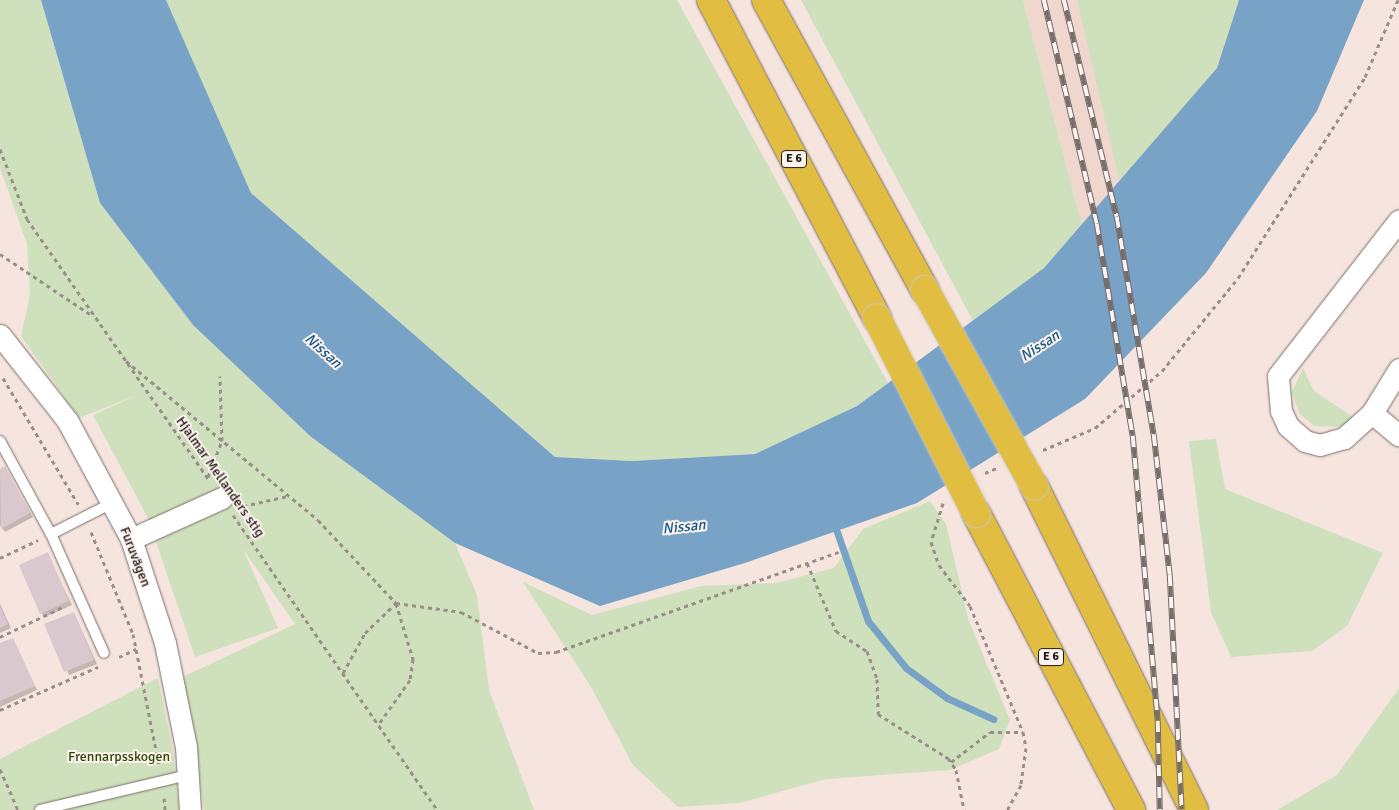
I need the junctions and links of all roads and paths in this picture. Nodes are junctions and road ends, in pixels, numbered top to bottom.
1 (711, 0) edge
2 (766, 0) edge
3 (1398, 0) edge
4 (0, 149) edge
5 (1399, 220) edge
6 (0, 254) edge
7 (95, 317) junction
8 (0, 335) edge
9 (126, 361) junction
10 (1399, 369) edge
11 (0, 373) edge
12 (220, 376) dead end
13 (1372, 413) junction
14 (1398, 433) edge
15 (0, 441) edge
16 (222, 441) junction
17 (1038, 452) dead end
18 (1004, 465) dead end
19 (208, 477) junction
20 (979, 477) dead end
21 (288, 496) junction
22 (950, 498) dead end
23 (112, 503) junction
24 (225, 503) junction
25 (85, 518) junction
26 (51, 534) junction
27 (130, 539) junction
28 (839, 552) dead end
29 (0, 558) edge
30 (807, 563) junction
31 (80, 600) junction
32 (396, 603) junction
33 (0, 637) edge
34 (136, 649) junction
35 (104, 658) joint
36 (113, 660) dead end
37 (343, 673) junction
38 (0, 710) edge
39 (378, 725) junction
40 (1023, 732) junction
41 (951, 762) junction
42 (0, 769) edge
43 (188, 775) junction
44 (162, 780) junction
45 (18, 810) edge
46 (40, 810) edge
47 (165, 810) edge
48 (190, 810) edge
49 (436, 810) edge
50 (964, 810) edge
51 (1007, 810) edge
52 (1131, 810) edge
53 (1194, 810) edge

1 - 52 highway, E 6, bridge
2 - 53 highway, bridge
3 - 17 path
4 - 7 path, Hjalmar Mellanders stig
5 - 13 street
6 - 7 path
7 - 9 path, Hjalmar Mellanders stig
8 - 23 street, Furuvägen
9 - 16 path
9 - 19 path, Hjalmar Mellanders stig
10 - 13 street
11 - 25 path
12 - 16 path
13 - 14 street
15 - 26 lane
16 - 19 path
16 - 21 path
18 - 20 path
19 - 24 path, Hjalmar Mellanders stig
21 - 24 path
21 - 32 path
22 - 40 path
23 - 25 lane
23 - 27 street, Furuvägen
24 - 27 street
24 - 37 path, Hjalmar Mellanders stig
25 - 26 lane
25 - 34 path
26 - 29 path
26 - 31 lane
27 - 43 street, Furuvägen
28 - 30 path
30 - 32 path
30 - 41 path
31 - 33 path
31 - 35 lane
32 - 37 path
32 - 39 path
34 - 36 path
34 - 44 path
35 - 38 path
37 - 39 path, Hjalmar Mellanders stig
39 - 49 path, Hjalmar Mellanders stig
40 - 41 path
40 - 51 path
41 - 50 path
42 - 45 path
43 - 44 lane
43 - 48 street, Furuvägen
44 - 46 lane
44 - 47 path

